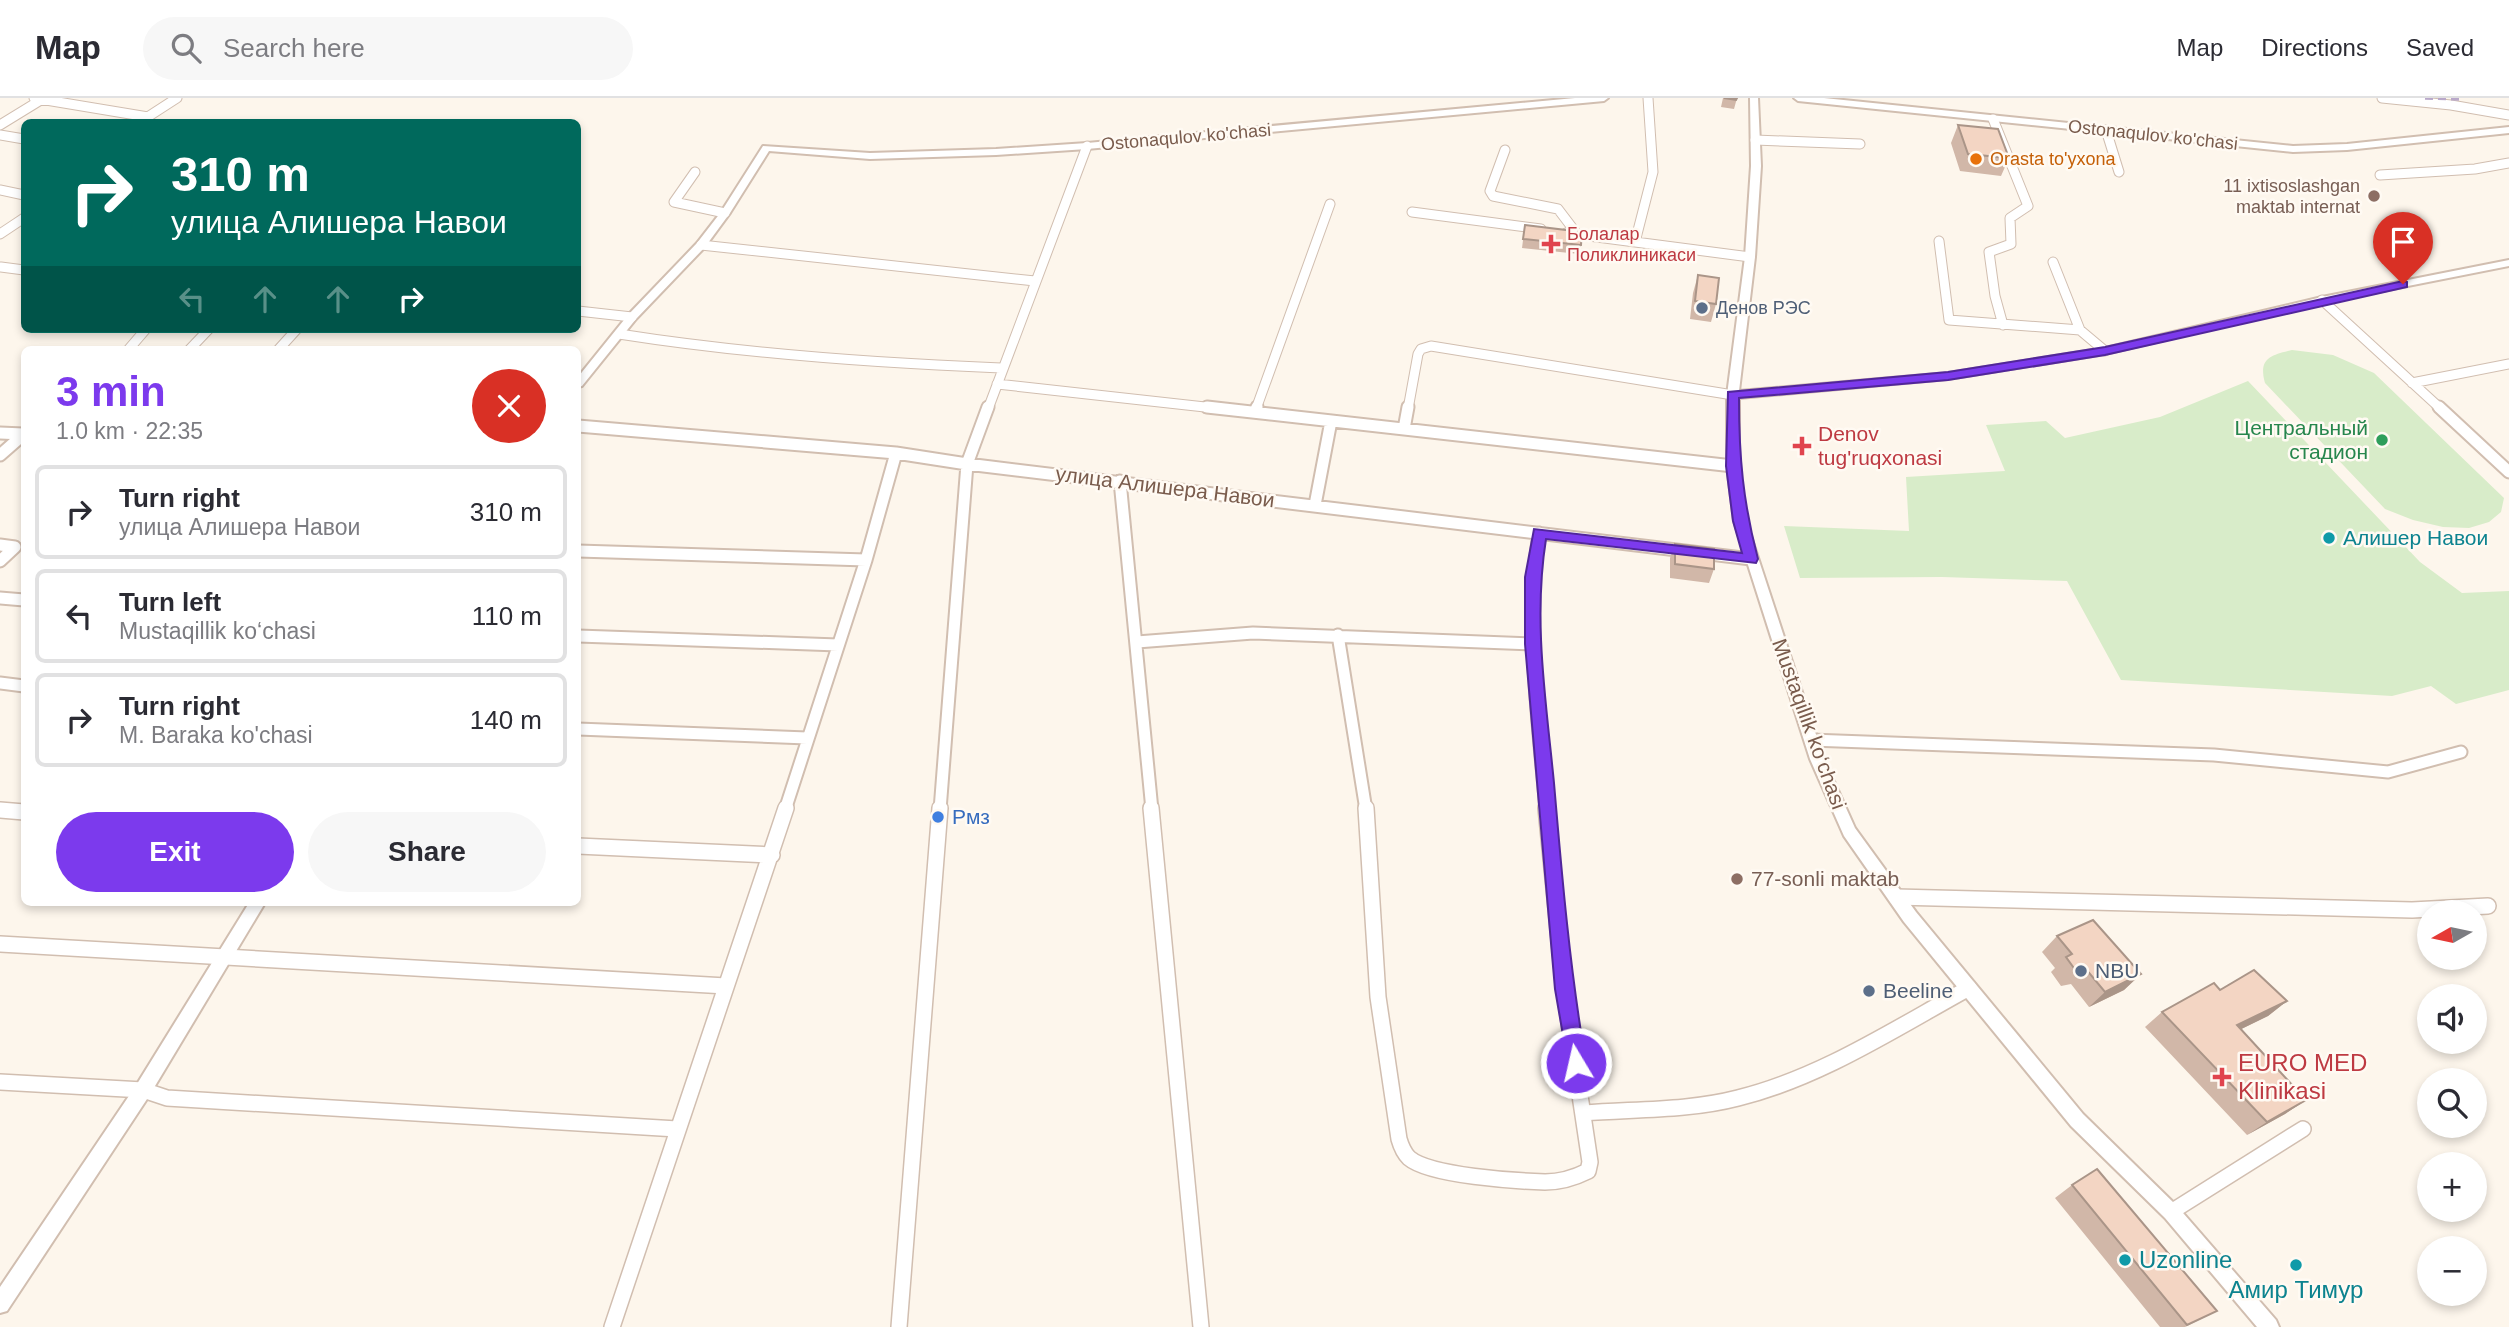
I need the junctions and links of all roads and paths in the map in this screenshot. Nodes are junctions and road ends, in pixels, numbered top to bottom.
1 (40, 98) edge
2 (177, 98) edge
3 (1604, 98) edge
4 (1648, 98) edge
5 (1754, 98) edge
6 (1798, 98) edge
7 (2382, 98) edge
8 (2509, 115) edge
9 (148, 117) junction
10 (145, 119) edge
11 (1993, 119) junction
12 (0, 125) edge
13 (2106, 130) junction
14 (2509, 130) edge
15 (0, 135) edge
16 (21, 138) edge
17 (1755, 140) junction
18 (1860, 144) dead end
19 (1087, 146) junction
20 (1505, 150) dead end
21 (2509, 163) edge
22 (2119, 172) dead end
23 (695, 173) dead end
24 (2380, 175) dead end
25 (0, 190) edge
26 (21, 194) edge
27 (1330, 204) dead end
28 (725, 212) junction
29 (1412, 212) dead end
30 (21, 220) edge
31 (0, 234) edge
32 (1577, 234) junction
33 (1939, 241) dead end
34 (1635, 242) junction
35 (701, 245) junction
36 (1749, 257) junction
37 (2053, 262) dead end
38 (2509, 263) edge
39 (1, 267) edge
40 (21, 270) edge
41 (1035, 281) junction
42 (2322, 300) junction
43 (581, 311) edge
44 (632, 317) junction
45 (2003, 325) junction
46 (2080, 330) junction
47 (205, 333) edge
48 (293, 333) edge
49 (619, 334) junction
50 (193, 346) edge
51 (282, 346) edge
52 (2105, 351) junction
53 (2509, 364) edge
54 (1001, 368) junction
55 (581, 380) edge
56 (2412, 383) junction
57 (997, 384) junction
58 (1733, 395) junction
59 (1255, 412) junction
60 (1331, 421) junction
61 (581, 426) edge
62 (1404, 429) junction
63 (0, 433) edge
64 (21, 434) edge
65 (21, 437) edge
66 (896, 453) junction
67 (0, 455) edge
68 (967, 464) junction
69 (1733, 466) junction
70 (2509, 471) edge
71 (1120, 481) junction
72 (1315, 505) junction
73 (1539, 533) junction
74 (20, 543) edge
75 (0, 545) edge
76 (581, 551) edge
77 (1751, 559) junction
78 (866, 560) junction
79 (0, 561) edge
80 (0, 597) edge
81 (21, 600) edge
82 (1338, 635) junction
83 (581, 636) edge
84 (1136, 642) junction
85 (1533, 644) junction
86 (838, 645) junction
87 (0, 683) edge
88 (21, 686) edge
89 (581, 729) edge
90 (807, 738) junction
91 (1811, 740) junction
92 (2461, 752) dead end
93 (0, 810) edge
94 (21, 812) edge
95 (581, 846) edge
96 (772, 855) junction
97 (1896, 897) junction
98 (255, 906) edge
99 (2488, 906) dead end
100 (0, 944) edge
101 (225, 959) junction
102 (726, 986) junction
103 (1969, 988) junction
104 (0, 1082) edge
105 (143, 1090) junction
106 (1584, 1113) junction
107 (677, 1129) junction
108 (2303, 1129) dead end
109 (2171, 1212) junction
110 (0, 1304) edge
111 (612, 1327) edge
112 (899, 1327) edge
113 (1201, 1327) edge
114 (2269, 1327) edge

1 - 9 street
1 - 12 street
2 - 9 street
3 - 19 street, Ostonaqulov ko'chasi
4 - 34 street
5 - 17 street, Mustaqillik ko‘chasi
6 - 11 street, Ostonaqulov ko'chasi
7 - 8 street
9 - 10 street
11 - 13 street, Ostonaqulov ko'chasi
11 - 45 street
13 - 14 street, Ostonaqulov ko'chasi
13 - 22 street
15 - 16 street
17 - 18 street
17 - 36 street, Mustaqillik ko‘chasi
19 - 28 street, Ostonaqulov ko'chasi
19 - 41 street
20 - 32 street
21 - 24 street
23 - 28 street
25 - 26 street
27 - 59 street
28 - 35 street
29 - 32 street
30 - 31 street
32 - 34 street
33 - 45 street
34 - 36 street
35 - 41 street
35 - 44 street
36 - 58 street, Mustaqillik ko‘chasi
37 - 46 street
38 - 42 street
39 - 40 street
41 - 54 street
42 - 52 street
42 - 56 street
43 - 44 street
44 - 49 street
45 - 46 street
46 - 52 street
47 - 50 street
48 - 51 street
49 - 54 street
49 - 55 street
52 - 58 street
53 - 56 street
54 - 57 street
56 - 70 street
57 - 59 street
57 - 68 street
58 - 62 street
58 - 69 street, Mustaqillik ko‘chasi
59 - 60 street
60 - 62 street
60 - 72 street
61 - 66 street, улица Алишера Навои
62 - 69 street
63 - 64 street
65 - 67 street
66 - 68 street, улица Алишера Навои
66 - 78 street
68 - 71 street, улица Алишера Навои
68 - 112 street
69 - 77 street, Mustaqillik ko‘chasi
71 - 72 street, улица Алишера Навои
71 - 84 street
72 - 73 street, улица Алишера Навои
73 - 77 street, улица Алишера Навои
73 - 85 street
74 - 75 street
74 - 79 street
76 - 78 street
77 - 91 street, Mustaqillik ko‘chasi
78 - 86 street
80 - 81 street
82 - 84 street
82 - 85 street
82 - 106 street
83 - 86 street
84 - 113 street
85 - 106 street
86 - 90 street
87 - 88 street
89 - 90 street
90 - 96 street
91 - 92 street
91 - 97 street, Mustaqillik ko‘chasi
93 - 94 street
95 - 96 street
96 - 102 street
97 - 99 street
97 - 103 street, Mustaqillik ko‘chasi
98 - 101 street
100 - 101 street
101 - 102 street
101 - 105 street
102 - 107 street
103 - 106 street
103 - 109 street, Mustaqillik ko‘chasi
104 - 105 street
105 - 107 street
105 - 110 street
107 - 111 street
108 - 109 street
109 - 114 street, Mustaqillik ko‘chasi

